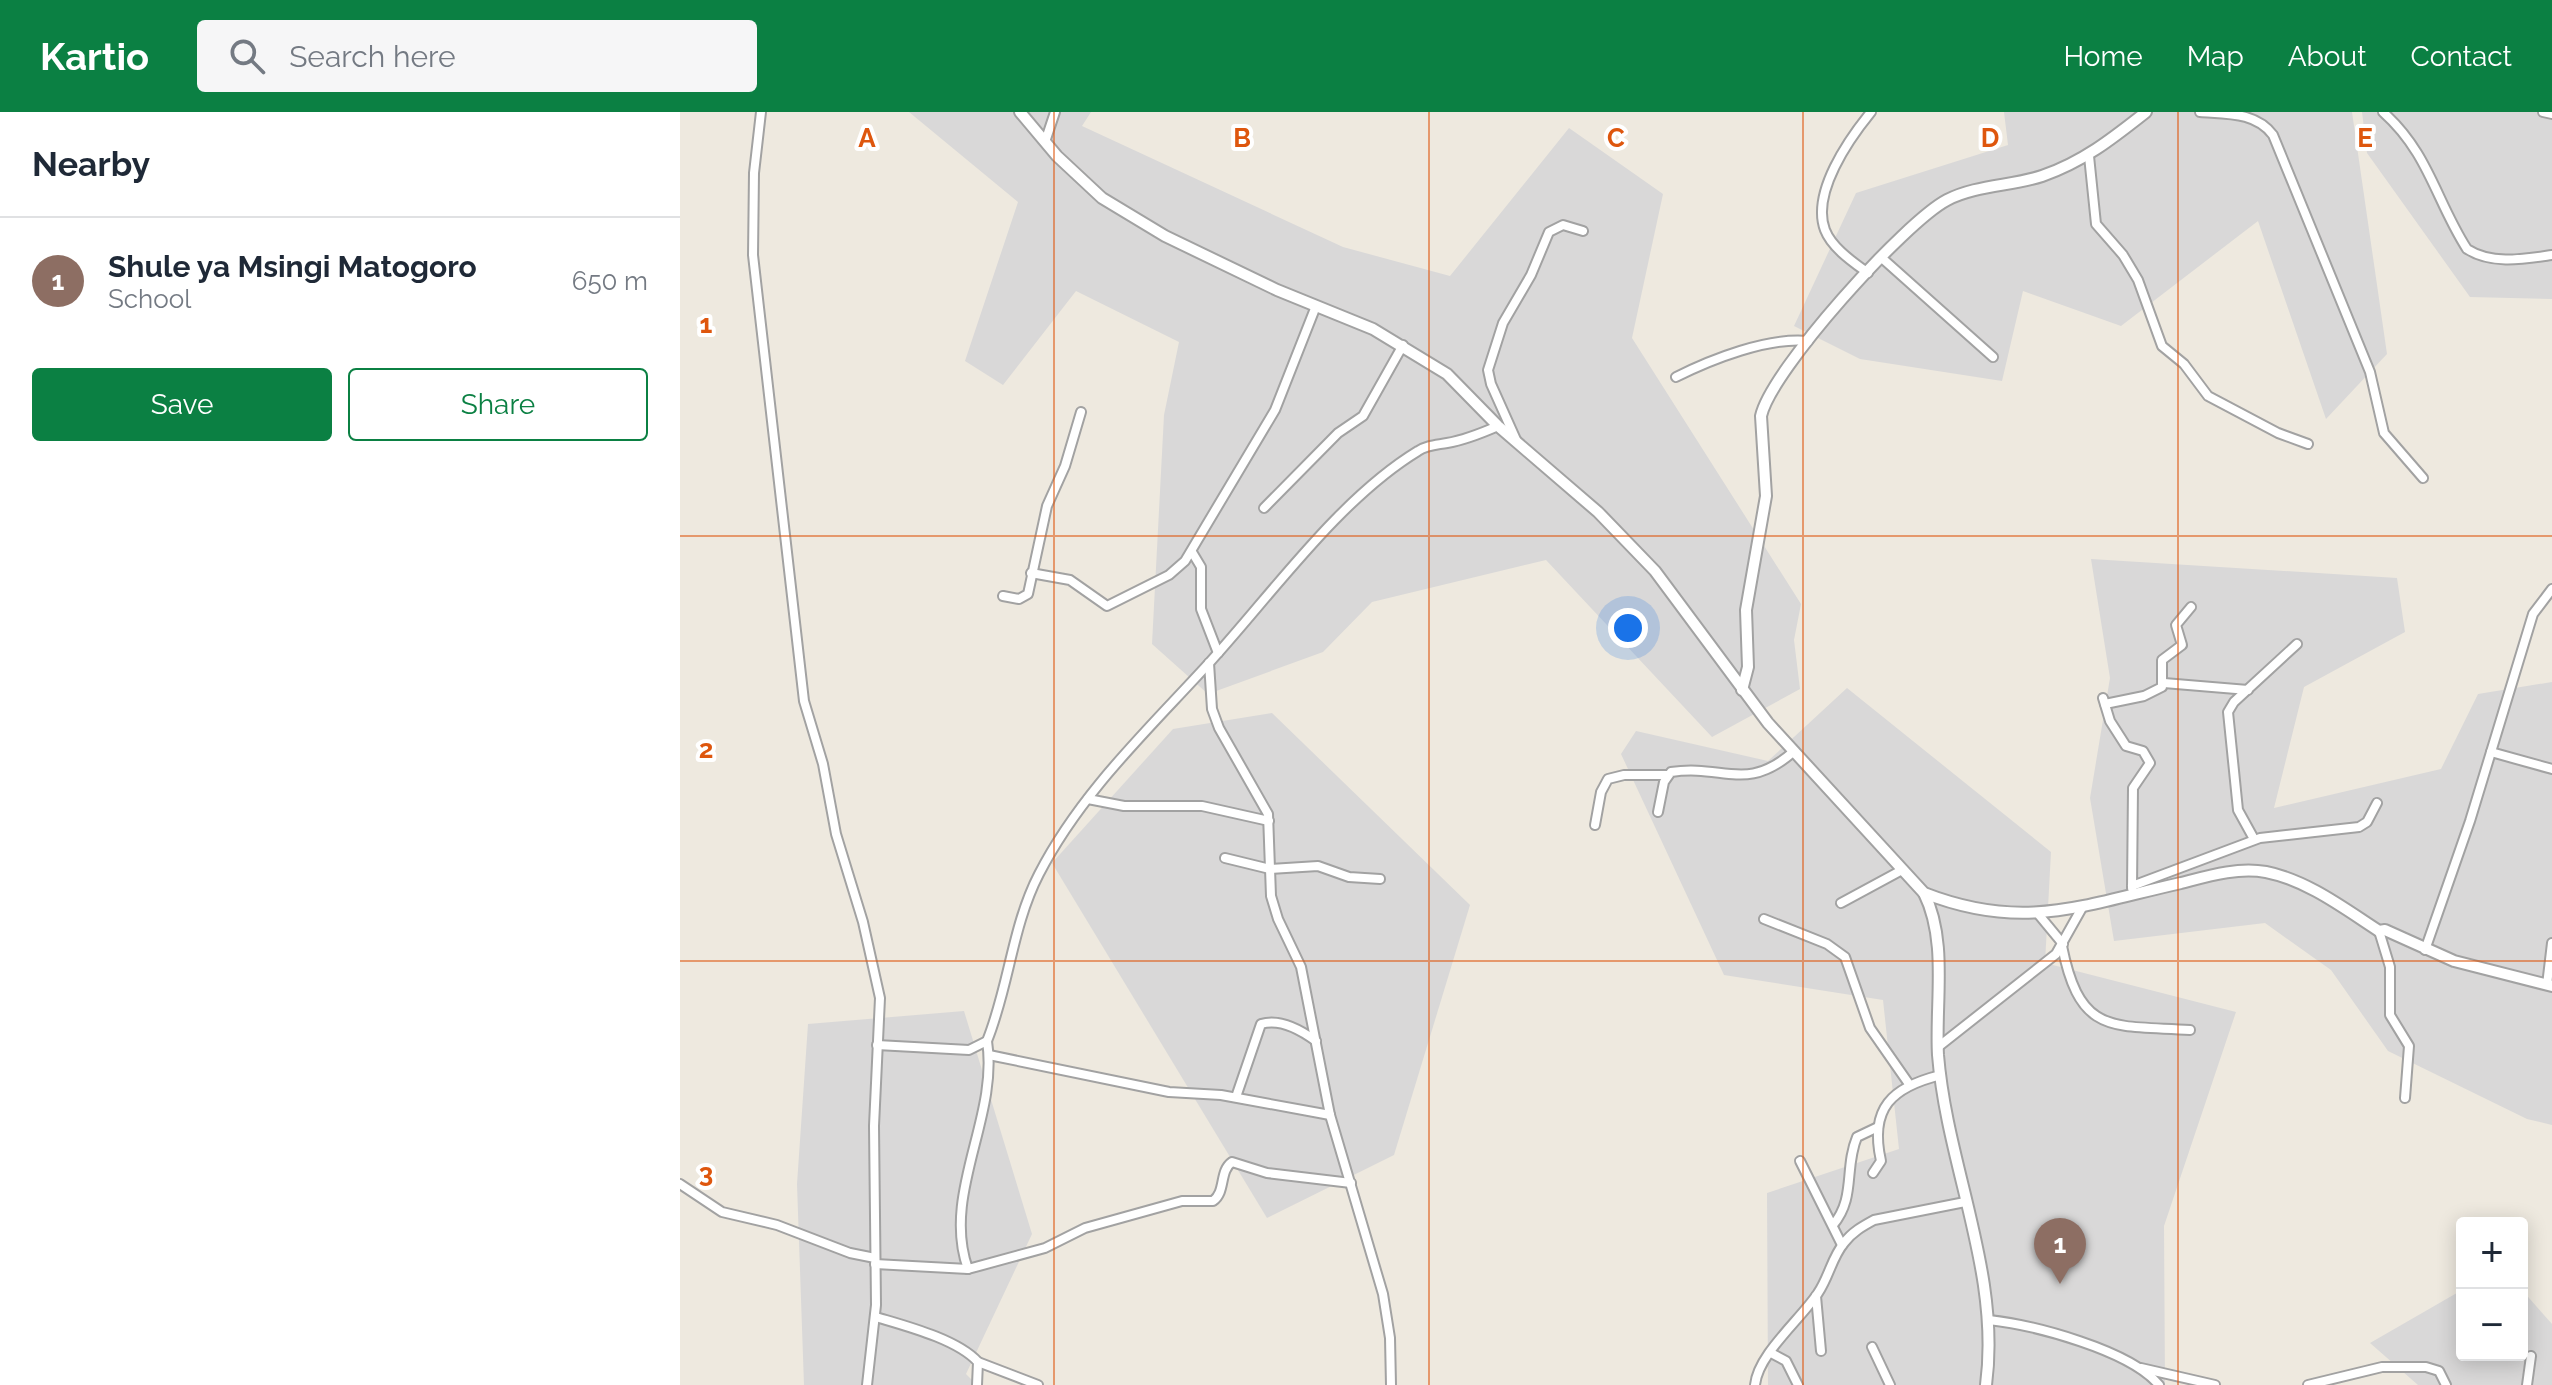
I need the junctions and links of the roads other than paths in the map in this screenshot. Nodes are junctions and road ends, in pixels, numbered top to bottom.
1 (761, 112) edge
2 (1020, 112) edge
3 (1055, 112) edge
4 (1871, 112) edge
5 (2146, 112) edge
6 (2200, 112) edge
7 (2383, 112) edge
8 (2543, 112) edge
9 (2552, 114) edge
10 (1045, 142) junction
11 (2089, 156) junction
12 (1583, 231) dead end
13 (2552, 255) edge
14 (1883, 259) junction
15 (1868, 273) junction
16 (1316, 306) junction
17 (1808, 341) junction
18 (1403, 345) junction
19 (1993, 357) dead end
20 (1676, 377) dead end
21 (1081, 412) dead end
22 (1498, 426) junction
23 (1518, 443) junction
24 (2308, 444) dead end
25 (2423, 478) dead end
26 (1264, 508) dead end
27 (1192, 552) junction
28 (1031, 573) junction
29 (2552, 589) edge
30 (1003, 596) dead end
31 (2191, 607) dead end
32 (2297, 644) dead end
33 (1218, 653) junction
34 (1209, 663) junction
35 (2164, 683) junction
36 (1742, 690) junction
37 (2248, 690) junction
38 (1793, 752) junction
39 (2491, 752) junction
40 (2552, 769) edge
41 (1667, 775) junction
42 (1088, 799) junction
43 (2377, 803) dead end
44 (1658, 812) dead end
45 (1269, 821) junction
46 (1595, 825) dead end
47 (2254, 839) junction
48 (1225, 858) dead end
49 (1270, 869) junction
50 (1902, 870) junction
51 (1380, 879) dead end
52 (2132, 889) junction
53 (1924, 893) junction
54 (1841, 903) dead end
55 (2083, 906) junction
56 (2039, 915) junction
57 (1764, 919) dead end
58 (2379, 931) junction
59 (2552, 943) edge
60 (2063, 945) junction
61 (2425, 950) junction
62 (2550, 986) edge
63 (2190, 1030) dead end
64 (987, 1041) junction
65 (1316, 1041) junction
66 (877, 1045) junction
67 (1938, 1047) junction
68 (989, 1055) junction
69 (1941, 1075) junction
70 (1909, 1084) junction
71 (1236, 1097) junction
72 (2405, 1098) dead end
73 (1330, 1115) junction
74 (1878, 1127) junction
75 (1800, 1161) dead end
76 (1873, 1173) dead end
77 (1351, 1183) junction
78 (680, 1184) edge
79 (1965, 1202) junction
80 (1833, 1225) junction
81 (1842, 1245) junction
82 (875, 1261) junction
83 (968, 1269) junction
84 (1816, 1296) junction
85 (876, 1317) junction
86 (1989, 1320) junction
87 (1872, 1347) dead end
88 (1821, 1351) dead end
89 (1771, 1353) junction
90 (2531, 1356) dead end
91 (978, 1362) junction
92 (2141, 1368) junction
93 (867, 1385) edge
94 (977, 1385) edge
95 (1038, 1385) edge
96 (1391, 1385) edge
97 (1755, 1385) edge
98 (1798, 1385) edge
99 (1890, 1385) edge
100 (1986, 1385) edge
101 (2159, 1385) edge
102 (2215, 1385) edge
103 (2308, 1385) edge
104 (2446, 1385) edge
105 (2527, 1385) edge

1 - 66 street
2 - 10 street
3 - 10 street
4 - 15 street
5 - 11 street
6 - 25 street
7 - 13 street
8 - 9 street
10 - 16 street
11 - 14 street
11 - 24 street
12 - 23 street
14 - 15 street
14 - 19 street
15 - 17 street
16 - 18 street
16 - 27 street
17 - 20 street
17 - 36 street
18 - 22 street
18 - 26 street
21 - 28 street
22 - 23 street
22 - 33 street
23 - 36 street
27 - 28 street
27 - 33 street
28 - 30 street
29 - 39 street
31 - 35 street
32 - 37 street
33 - 34 street
34 - 42 street
34 - 45 street
35 - 37 street
35 - 52 street
36 - 38 street
37 - 47 street
38 - 41 street
38 - 50 street
39 - 40 street
39 - 61 street
41 - 44 street
41 - 46 street
42 - 45 street
42 - 64 street
43 - 47 street
45 - 49 street
47 - 52 street
48 - 49 street
49 - 51 street
49 - 65 street
50 - 53 street
50 - 54 street
52 - 55 street
52 - 58 street
53 - 56 street
53 - 67 street
55 - 56 street
55 - 60 street
56 - 60 street
57 - 70 street
58 - 61 street
58 - 72 street
59 - 62 street
60 - 63 street
60 - 67 street
61 - 62 street
64 - 66 street
64 - 68 street
65 - 71 street
65 - 73 street
66 - 82 street
67 - 69 street
68 - 71 street
68 - 83 street
69 - 70 street
69 - 79 street
70 - 74 street
71 - 73 street
73 - 77 street
74 - 76 street
74 - 80 street
75 - 80 street
77 - 83 street
77 - 96 street
78 - 82 street
79 - 81 street
79 - 86 street
80 - 81 street
81 - 84 street
82 - 83 street
82 - 85 street
84 - 88 street
84 - 89 street
85 - 91 street
85 - 93 street
86 - 92 street
86 - 100 street
87 - 99 street
89 - 97 street
89 - 98 street
90 - 105 street
91 - 94 street
91 - 95 street
92 - 101 street
92 - 102 street
103 - 104 street

